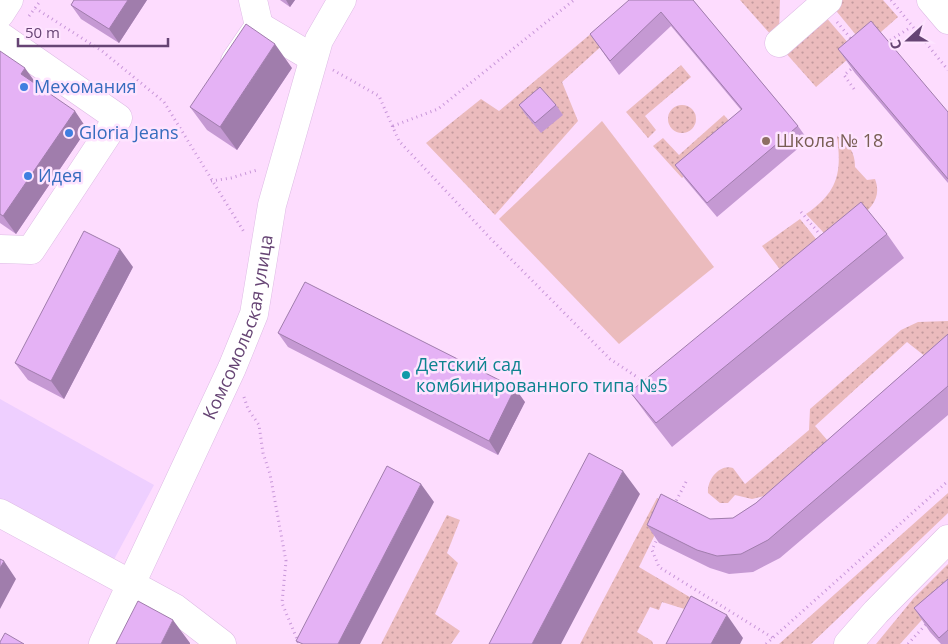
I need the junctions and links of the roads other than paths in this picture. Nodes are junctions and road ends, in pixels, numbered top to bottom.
1 (9, 0) edge
2 (342, 0) edge
3 (931, 0) edge
4 (826, 2) edge
5 (256, 13) edge
6 (0, 14) edge
7 (948, 20) edge
8 (0, 36) edge
9 (779, 43) dead end
10 (314, 58) junction
11 (220, 84) edge
12 (0, 249) edge
13 (0, 513) edge
14 (948, 539) edge
15 (130, 583) junction
16 (103, 644) edge
17 (222, 644) edge
18 (848, 644) edge

1 - 6 street
2 - 10 street, Комсомольская улица
3 - 7 street
4 - 9 street
5 - 10 street
5 - 11 street
8 - 12 street
10 - 15 street, Комсомольская улица
13 - 15 street
14 - 18 street
15 - 16 street, Комсомольская улица
15 - 17 street

